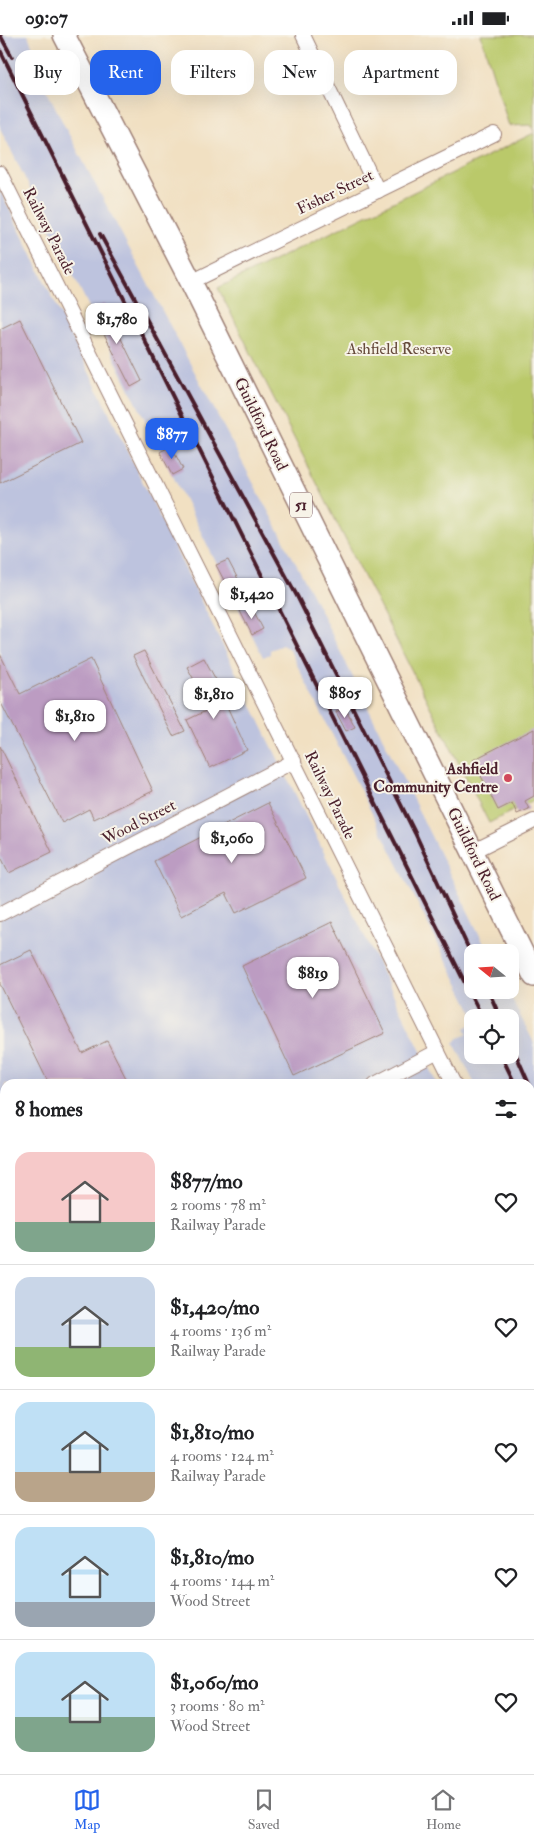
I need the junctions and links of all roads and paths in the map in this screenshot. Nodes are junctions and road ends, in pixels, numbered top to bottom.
1 (64, 35) edge
2 (303, 35) edge
3 (494, 134) dead end
4 (0, 173) edge
5 (378, 191) junction
6 (191, 282) junction
7 (294, 761) junction
8 (534, 821) edge
9 (472, 852) junction
10 (0, 914) edge
11 (534, 977) edge
12 (438, 1051) junction
13 (385, 1079) edge
14 (452, 1079) edge

1 - 6 highway, Guildford Road / 51
2 - 5 street
3 - 5 street, Fisher Street
4 - 7 street, Railway Parade
5 - 6 street, Fisher Street
6 - 9 highway, Guildford Road / 51
7 - 10 street, Wood Street
7 - 12 street, Railway Parade
8 - 9 street
9 - 11 highway, Guildford Road / 51
12 - 13 street
12 - 14 street, Railway Parade

